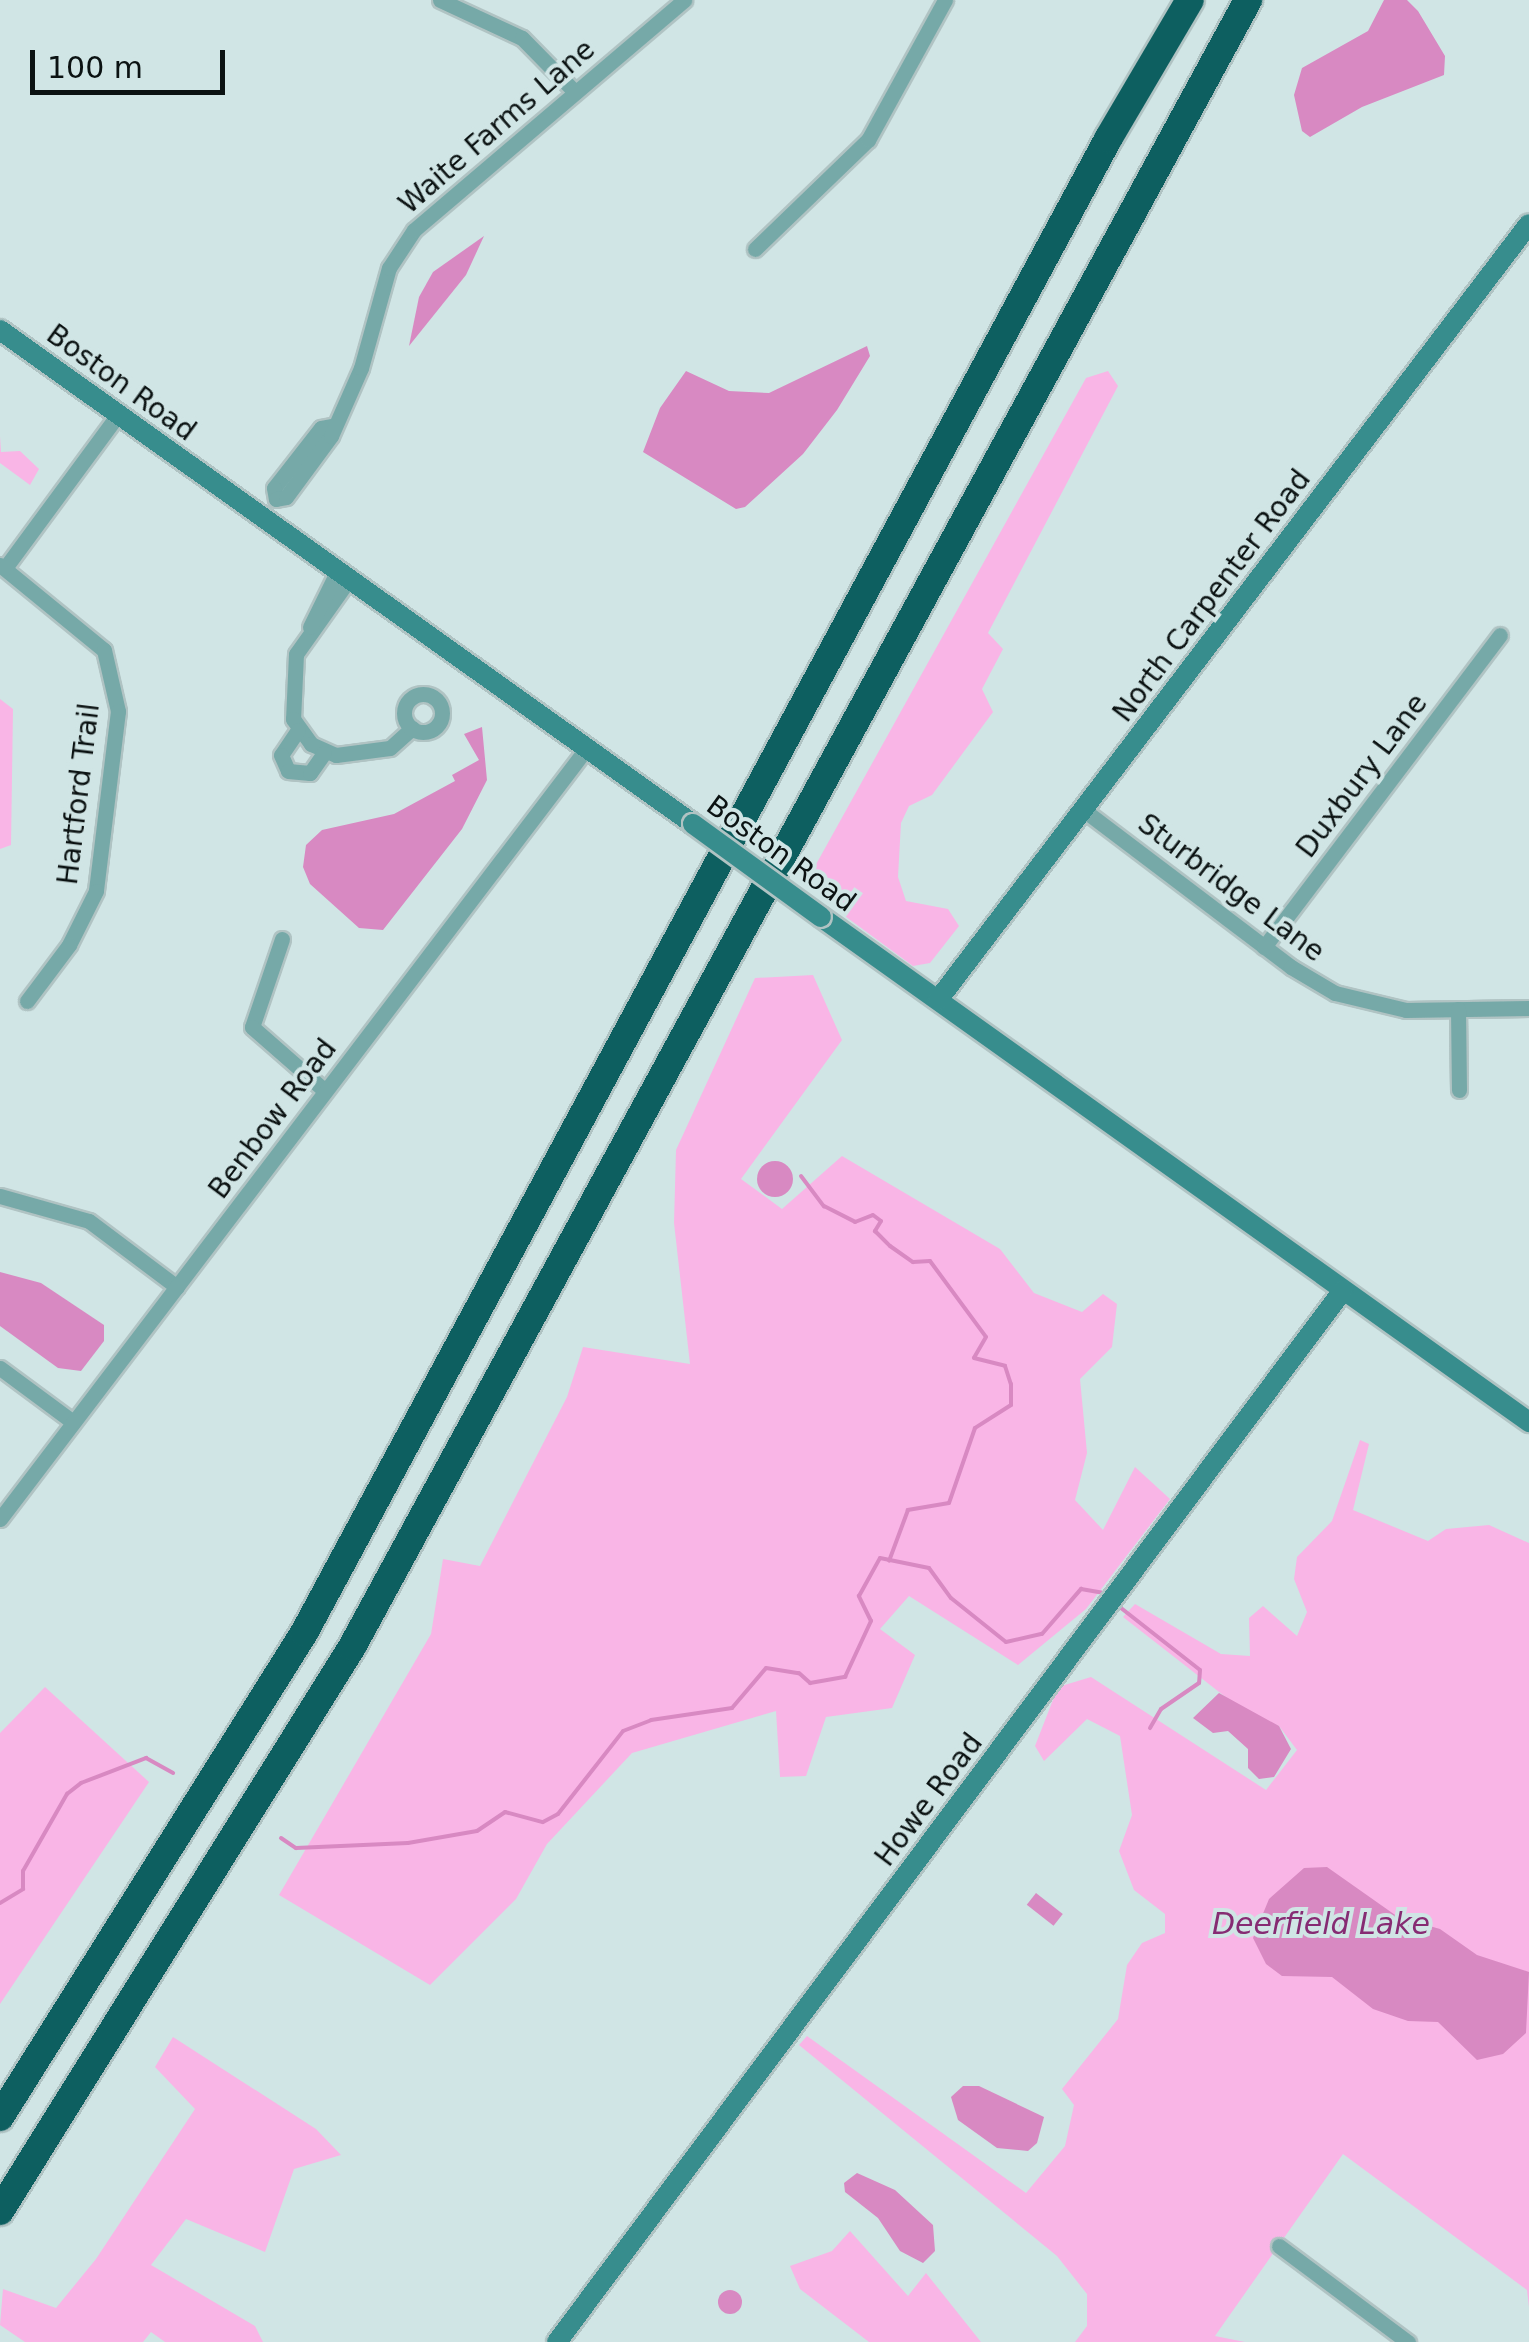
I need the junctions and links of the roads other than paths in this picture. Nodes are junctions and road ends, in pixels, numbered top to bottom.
1 (440, 0) edge
2 (684, 0) edge
3 (946, 0) edge
4 (1190, 0) edge
5 (1248, 0) edge
6 (575, 92) junction
7 (1529, 224) edge
8 (754, 250) dead end
9 (0, 330) edge
10 (118, 414) junction
11 (263, 518) junction
12 (2, 567) edge
13 (344, 574) junction
14 (1500, 635) dead end
15 (412, 728) dead end
16 (298, 730) junction
17 (586, 749) junction
18 (324, 752) junction
19 (1085, 811) junction
20 (282, 940) dead end
21 (1264, 947) junction
22 (938, 1000) junction
23 (27, 1001) dead end
24 (1529, 1008) edge
25 (1458, 1009) junction
26 (1459, 1090) dead end
27 (326, 1091) junction
28 (0, 1196) edge
29 (176, 1287) junction
30 (1343, 1290) junction
31 (0, 1368) edge
32 (73, 1422) junction
33 (1529, 1422) edge
34 (0, 1520) edge
35 (0, 2117) edge
36 (0, 2212) edge
37 (1279, 2246) dead end
38 (557, 2342) edge
39 (1408, 2342) edge

1 - 6 street
2 - 6 street, Waite Farms Lane
3 - 8 street
4 - 35 highway
5 - 36 highway
6 - 11 street, Waite Farms Lane
7 - 19 street, North Carpenter Road
9 - 10 street, Boston Road
10 - 11 street, Boston Road
10 - 12 street
11 - 13 street, Boston Road
12 - 23 street, Hartford Trail
13 - 16 street
13 - 17 street, Boston Road
14 - 21 street, Duxbury Lane
15 - 18 street
16 - 18 street
16 - 18 street
17 - 22 street, Boston Road, bridge
17 - 27 street, Benbow Road
19 - 21 street, Sturbridge Lane
19 - 22 street, North Carpenter Road
20 - 27 street
21 - 25 street, Sturbridge Lane
22 - 30 street, Boston Road
24 - 25 street, Sturbridge Lane
25 - 26 street
27 - 29 street, Benbow Road
28 - 29 street
29 - 32 street, Benbow Road
30 - 33 street, Boston Road
30 - 38 street, Howe Road
31 - 32 street
32 - 34 street, Benbow Road
37 - 39 street

